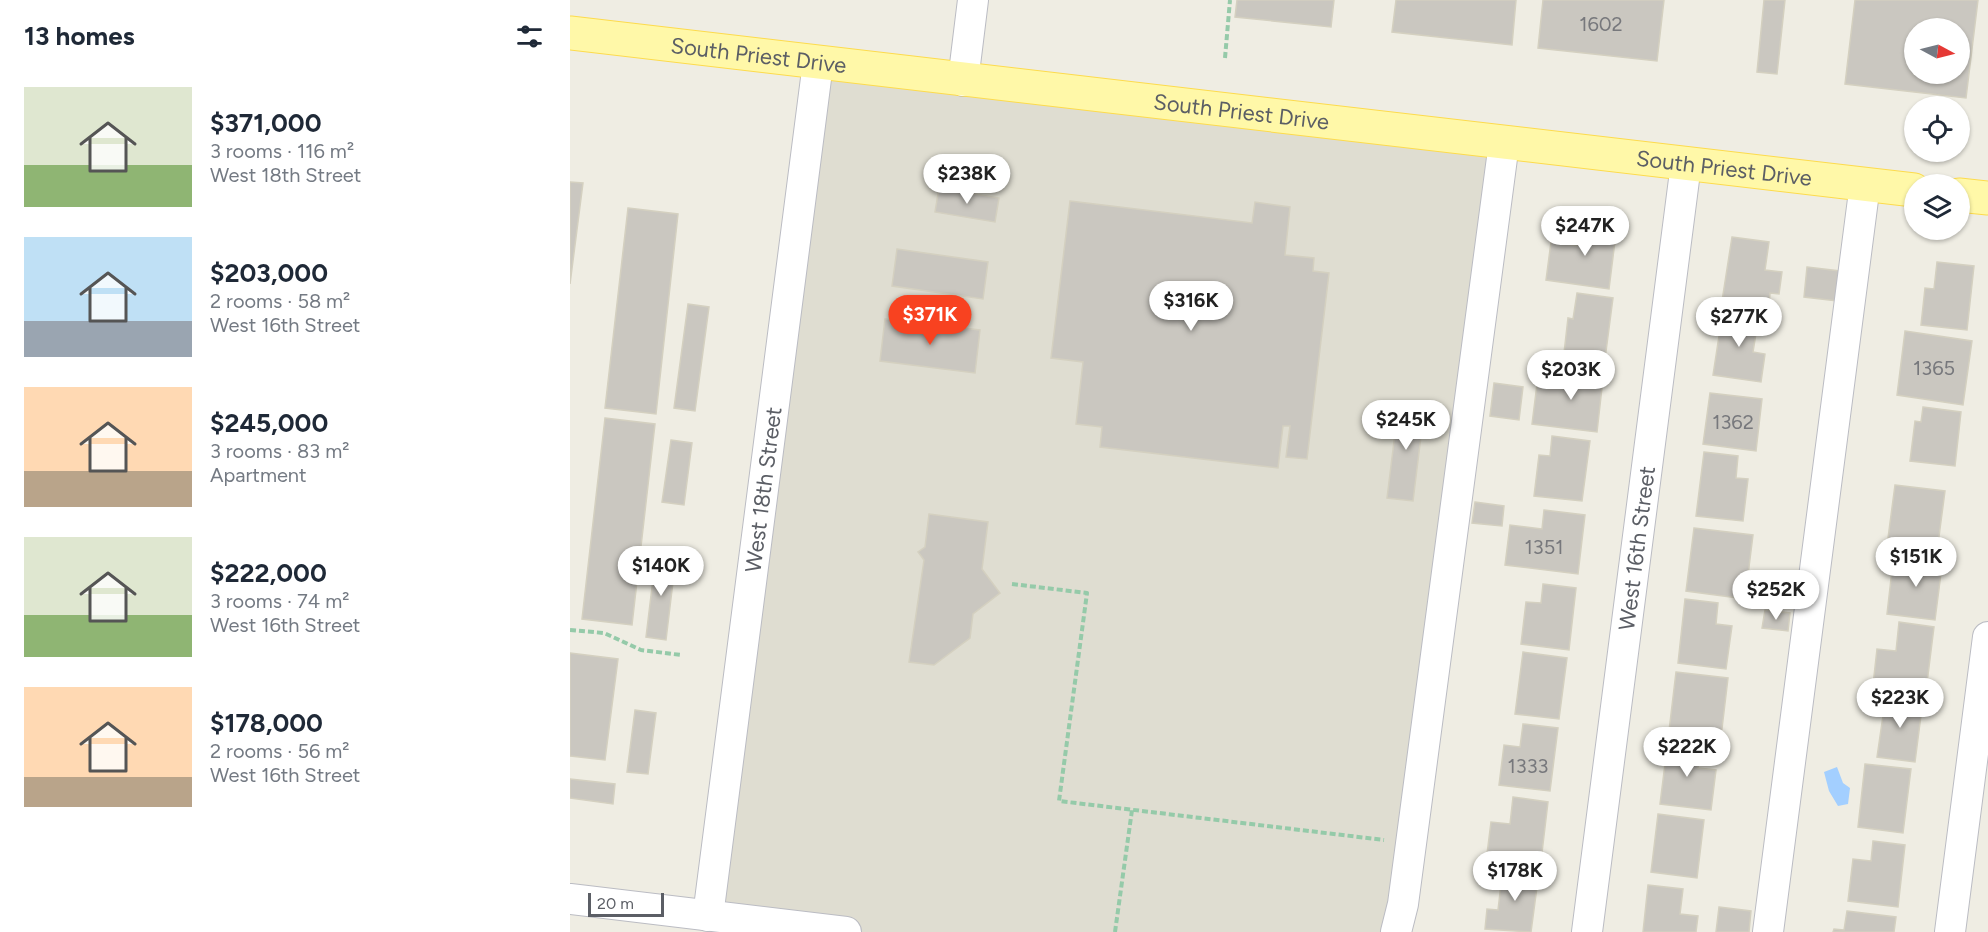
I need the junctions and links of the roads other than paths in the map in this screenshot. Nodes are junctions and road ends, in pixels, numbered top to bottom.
1 (973, 0) edge
2 (570, 33) edge
3 (818, 63) junction
4 (963, 81) junction
5 (1504, 143) junction
6 (1686, 164) junction
7 (1865, 184) junction
8 (1904, 189) edge
9 (1970, 196) edge
10 (1988, 198) edge
11 (1988, 637) edge
12 (570, 899) edge
13 (708, 916) junction
14 (846, 932) edge
15 (1396, 932) edge
16 (1587, 932) edge
17 (1768, 932) edge
18 (1950, 932) edge

1 - 4 street
2 - 3 main road, South Priest Drive
3 - 4 main road, South Priest Drive
3 - 13 street, West 18th Street
4 - 5 main road, South Priest Drive
5 - 6 main road, South Priest Drive
5 - 15 street
6 - 7 main road, South Priest Drive
6 - 16 street, West 16th Street
7 - 8 main road, South Priest Drive
7 - 17 street
9 - 10 main road
11 - 18 street
12 - 13 street
13 - 14 street

